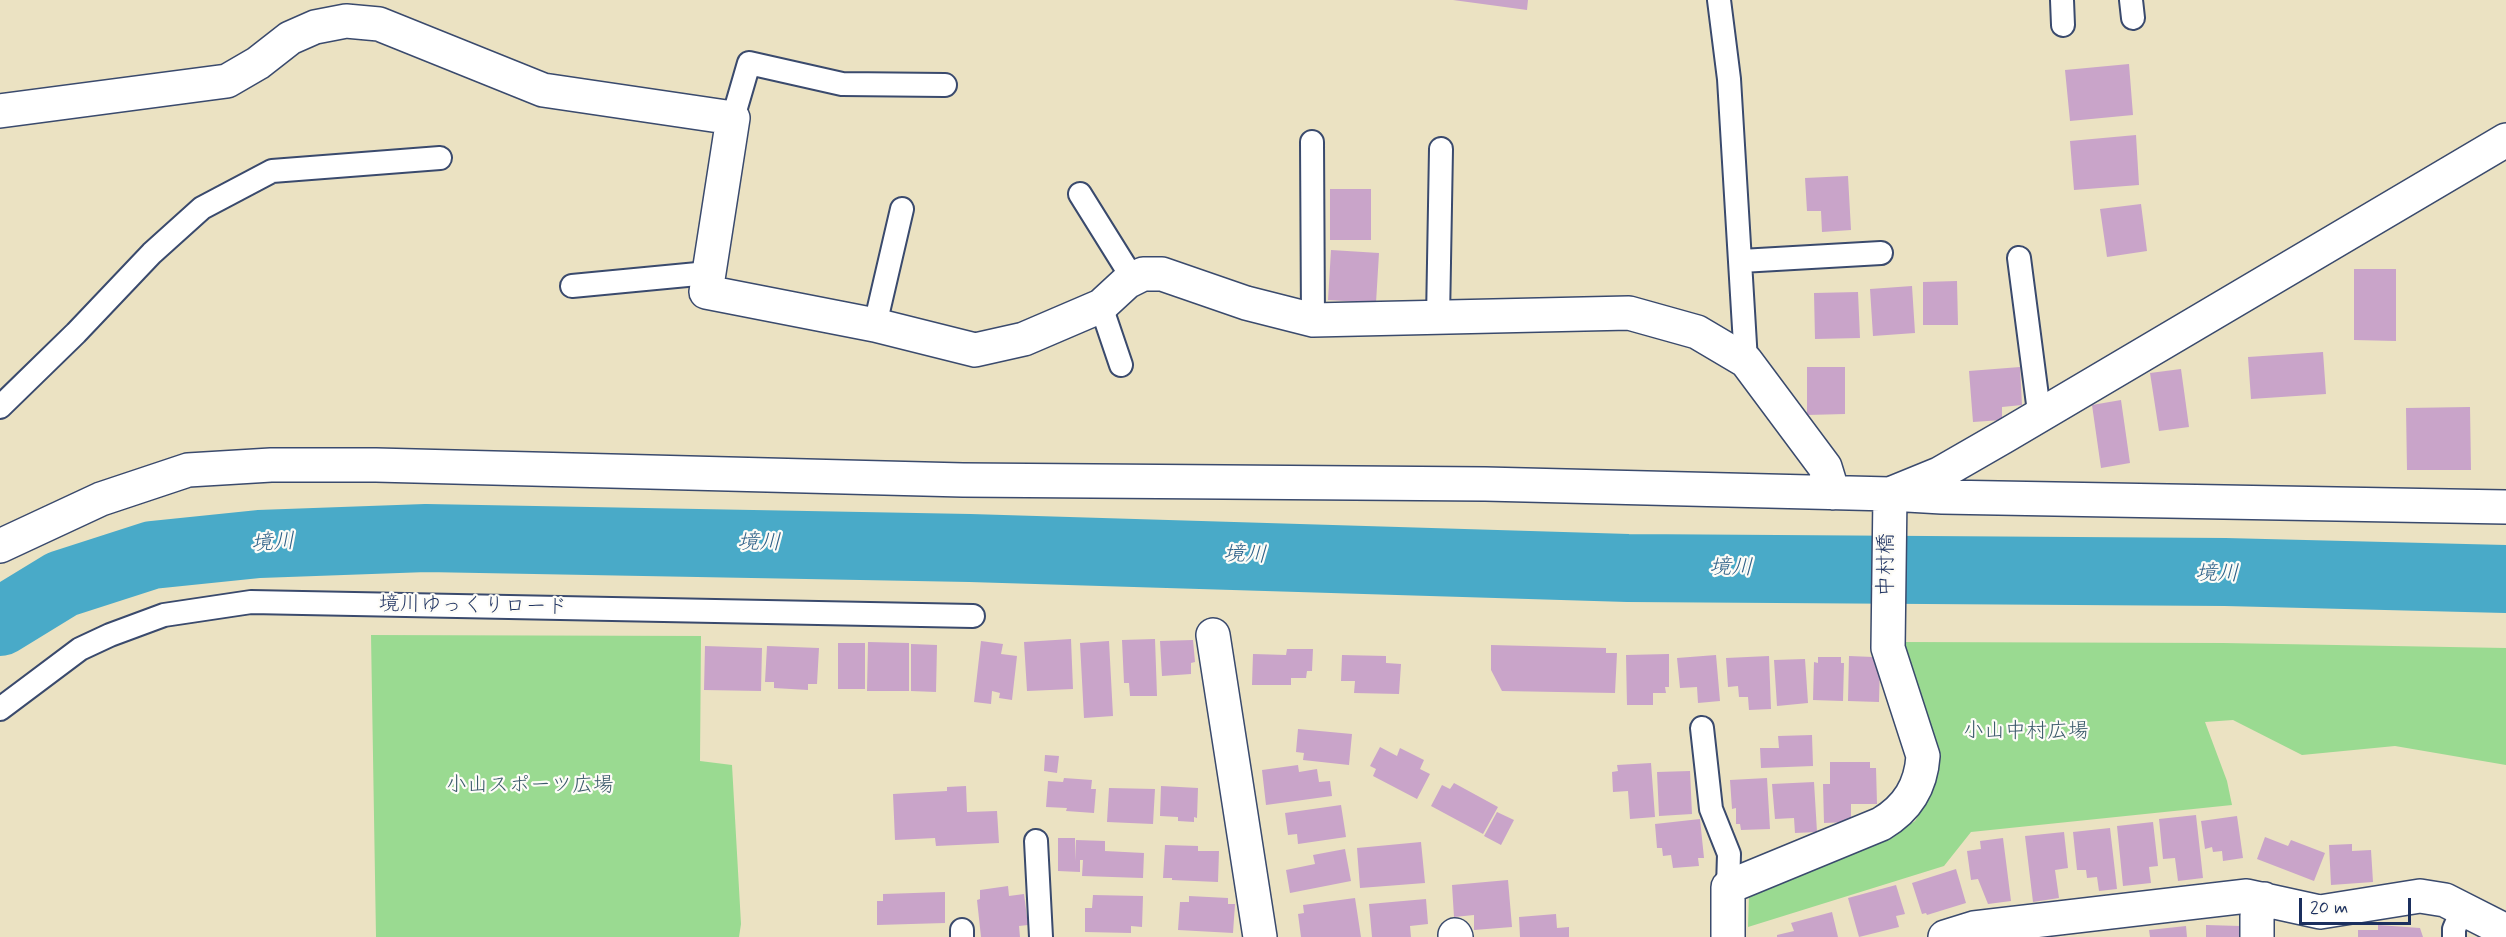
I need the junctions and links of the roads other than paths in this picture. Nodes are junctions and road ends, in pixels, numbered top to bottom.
1 (1719, 0) edge
2 (2062, 0) edge
3 (2063, 25) dead end
4 (945, 85) dead end
5 (0, 111) edge
6 (733, 118) junction
7 (2506, 140) edge
8 (1312, 142) dead end
9 (1441, 149) dead end
10 (440, 158) dead end
11 (1080, 194) dead end
12 (902, 209) dead end
13 (1881, 253) dead end
14 (2019, 258) dead end
15 (1741, 261) junction
16 (708, 273) junction
17 (1133, 279) junction
18 (572, 286) dead end
19 (1101, 306) junction
20 (1438, 319) junction
21 (1313, 320) junction
22 (875, 325) junction
23 (1746, 361) junction
24 (1121, 365) dead end
25 (0, 407) edge
26 (2045, 412) junction
27 (1833, 493) junction
28 (1889, 502) junction
29 (2506, 507) edge
30 (0, 546) edge
31 (973, 616) dead end
32 (1213, 635) dead end
33 (0, 709) edge
34 (1702, 728) dead end
35 (1036, 841) dead end
36 (1728, 887) junction
37 (2264, 899) junction
38 (2458, 923) edge
39 (2504, 925) edge
40 (2083, 926) edge
41 (1041, 937) edge
42 (1260, 937) edge
43 (1728, 937) edge
44 (1945, 937) edge
45 (2257, 937) edge

1 - 15 lane
2 - 3 lane
4 - 6 lane
5 - 6 street
6 - 16 street
7 - 26 street
8 - 21 lane
9 - 20 lane
10 - 25 lane
11 - 17 lane
12 - 22 lane
13 - 15 lane
14 - 26 lane
15 - 23 lane
16 - 18 lane
16 - 22 street
17 - 19 street
17 - 21 street
19 - 22 street
19 - 24 lane
20 - 21 street
20 - 23 street
23 - 27 street
26 - 28 street
27 - 28 street
27 - 30 street
28 - 29 street
28 - 36 street, 中村橋
31 - 33 lane, 境川ゆっくりロード
32 - 42 street
34 - 36 lane
35 - 41 lane
36 - 43 street
37 - 38 street
37 - 40 street
37 - 45 street
38 - 39 street
40 - 44 street

